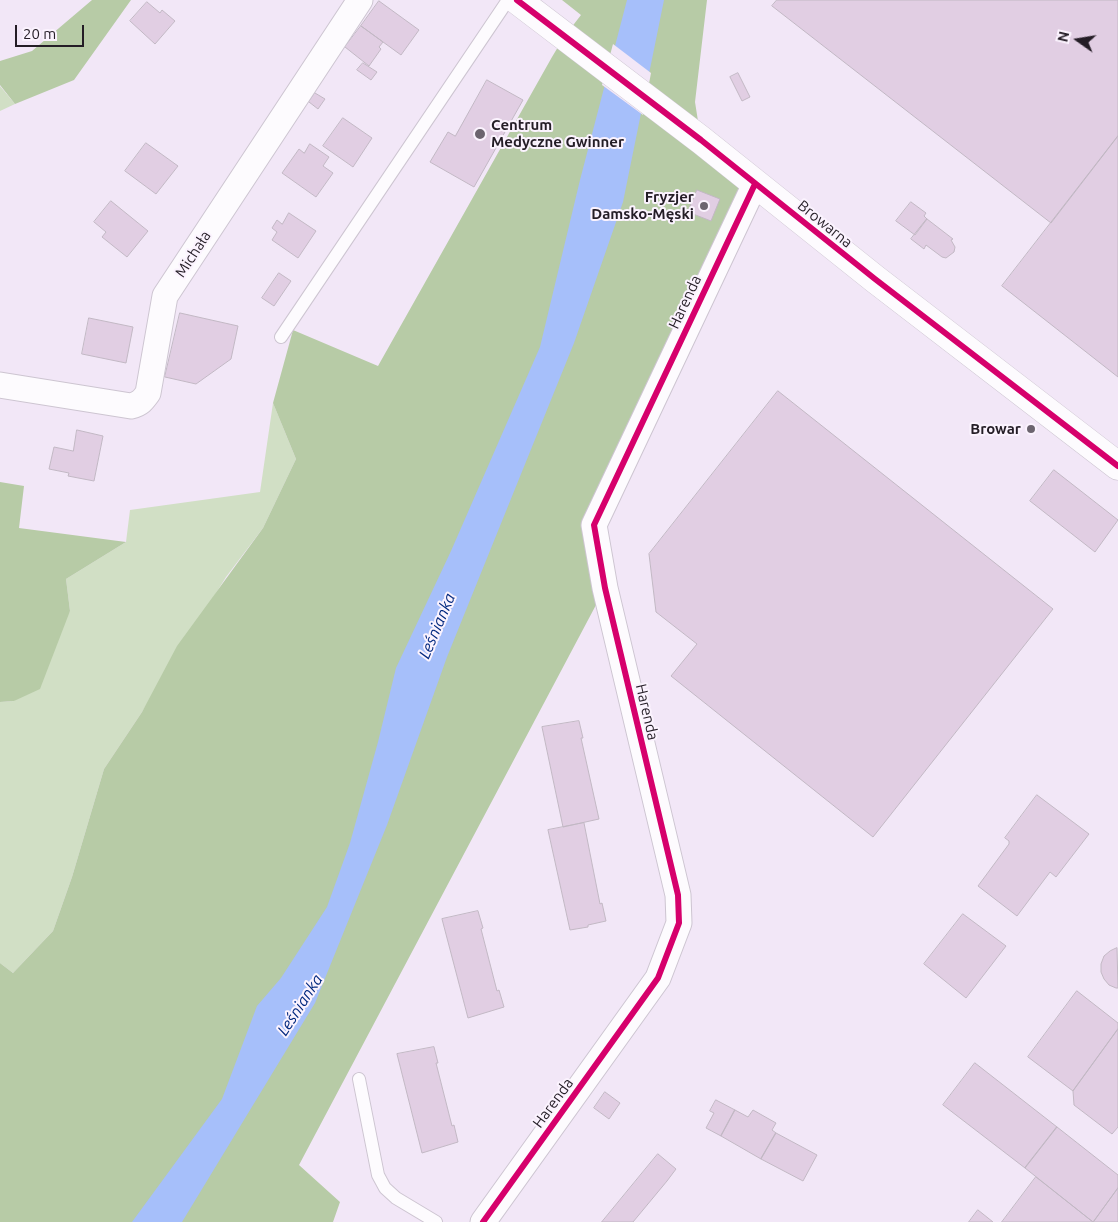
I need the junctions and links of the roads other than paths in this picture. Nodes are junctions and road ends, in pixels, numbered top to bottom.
1 (360, 0) edge
2 (508, 0) edge
3 (517, 0) edge
4 (755, 184) junction
5 (281, 336) dead end
6 (0, 385) edge
7 (1118, 466) edge
8 (360, 1079) dead end
9 (436, 1222) edge
10 (483, 1222) edge

1 - 6 street, Michała
2 - 5 lane
3 - 4 street, Browarna
4 - 7 street, Browarna
4 - 10 street, Harenda
8 - 9 lane

